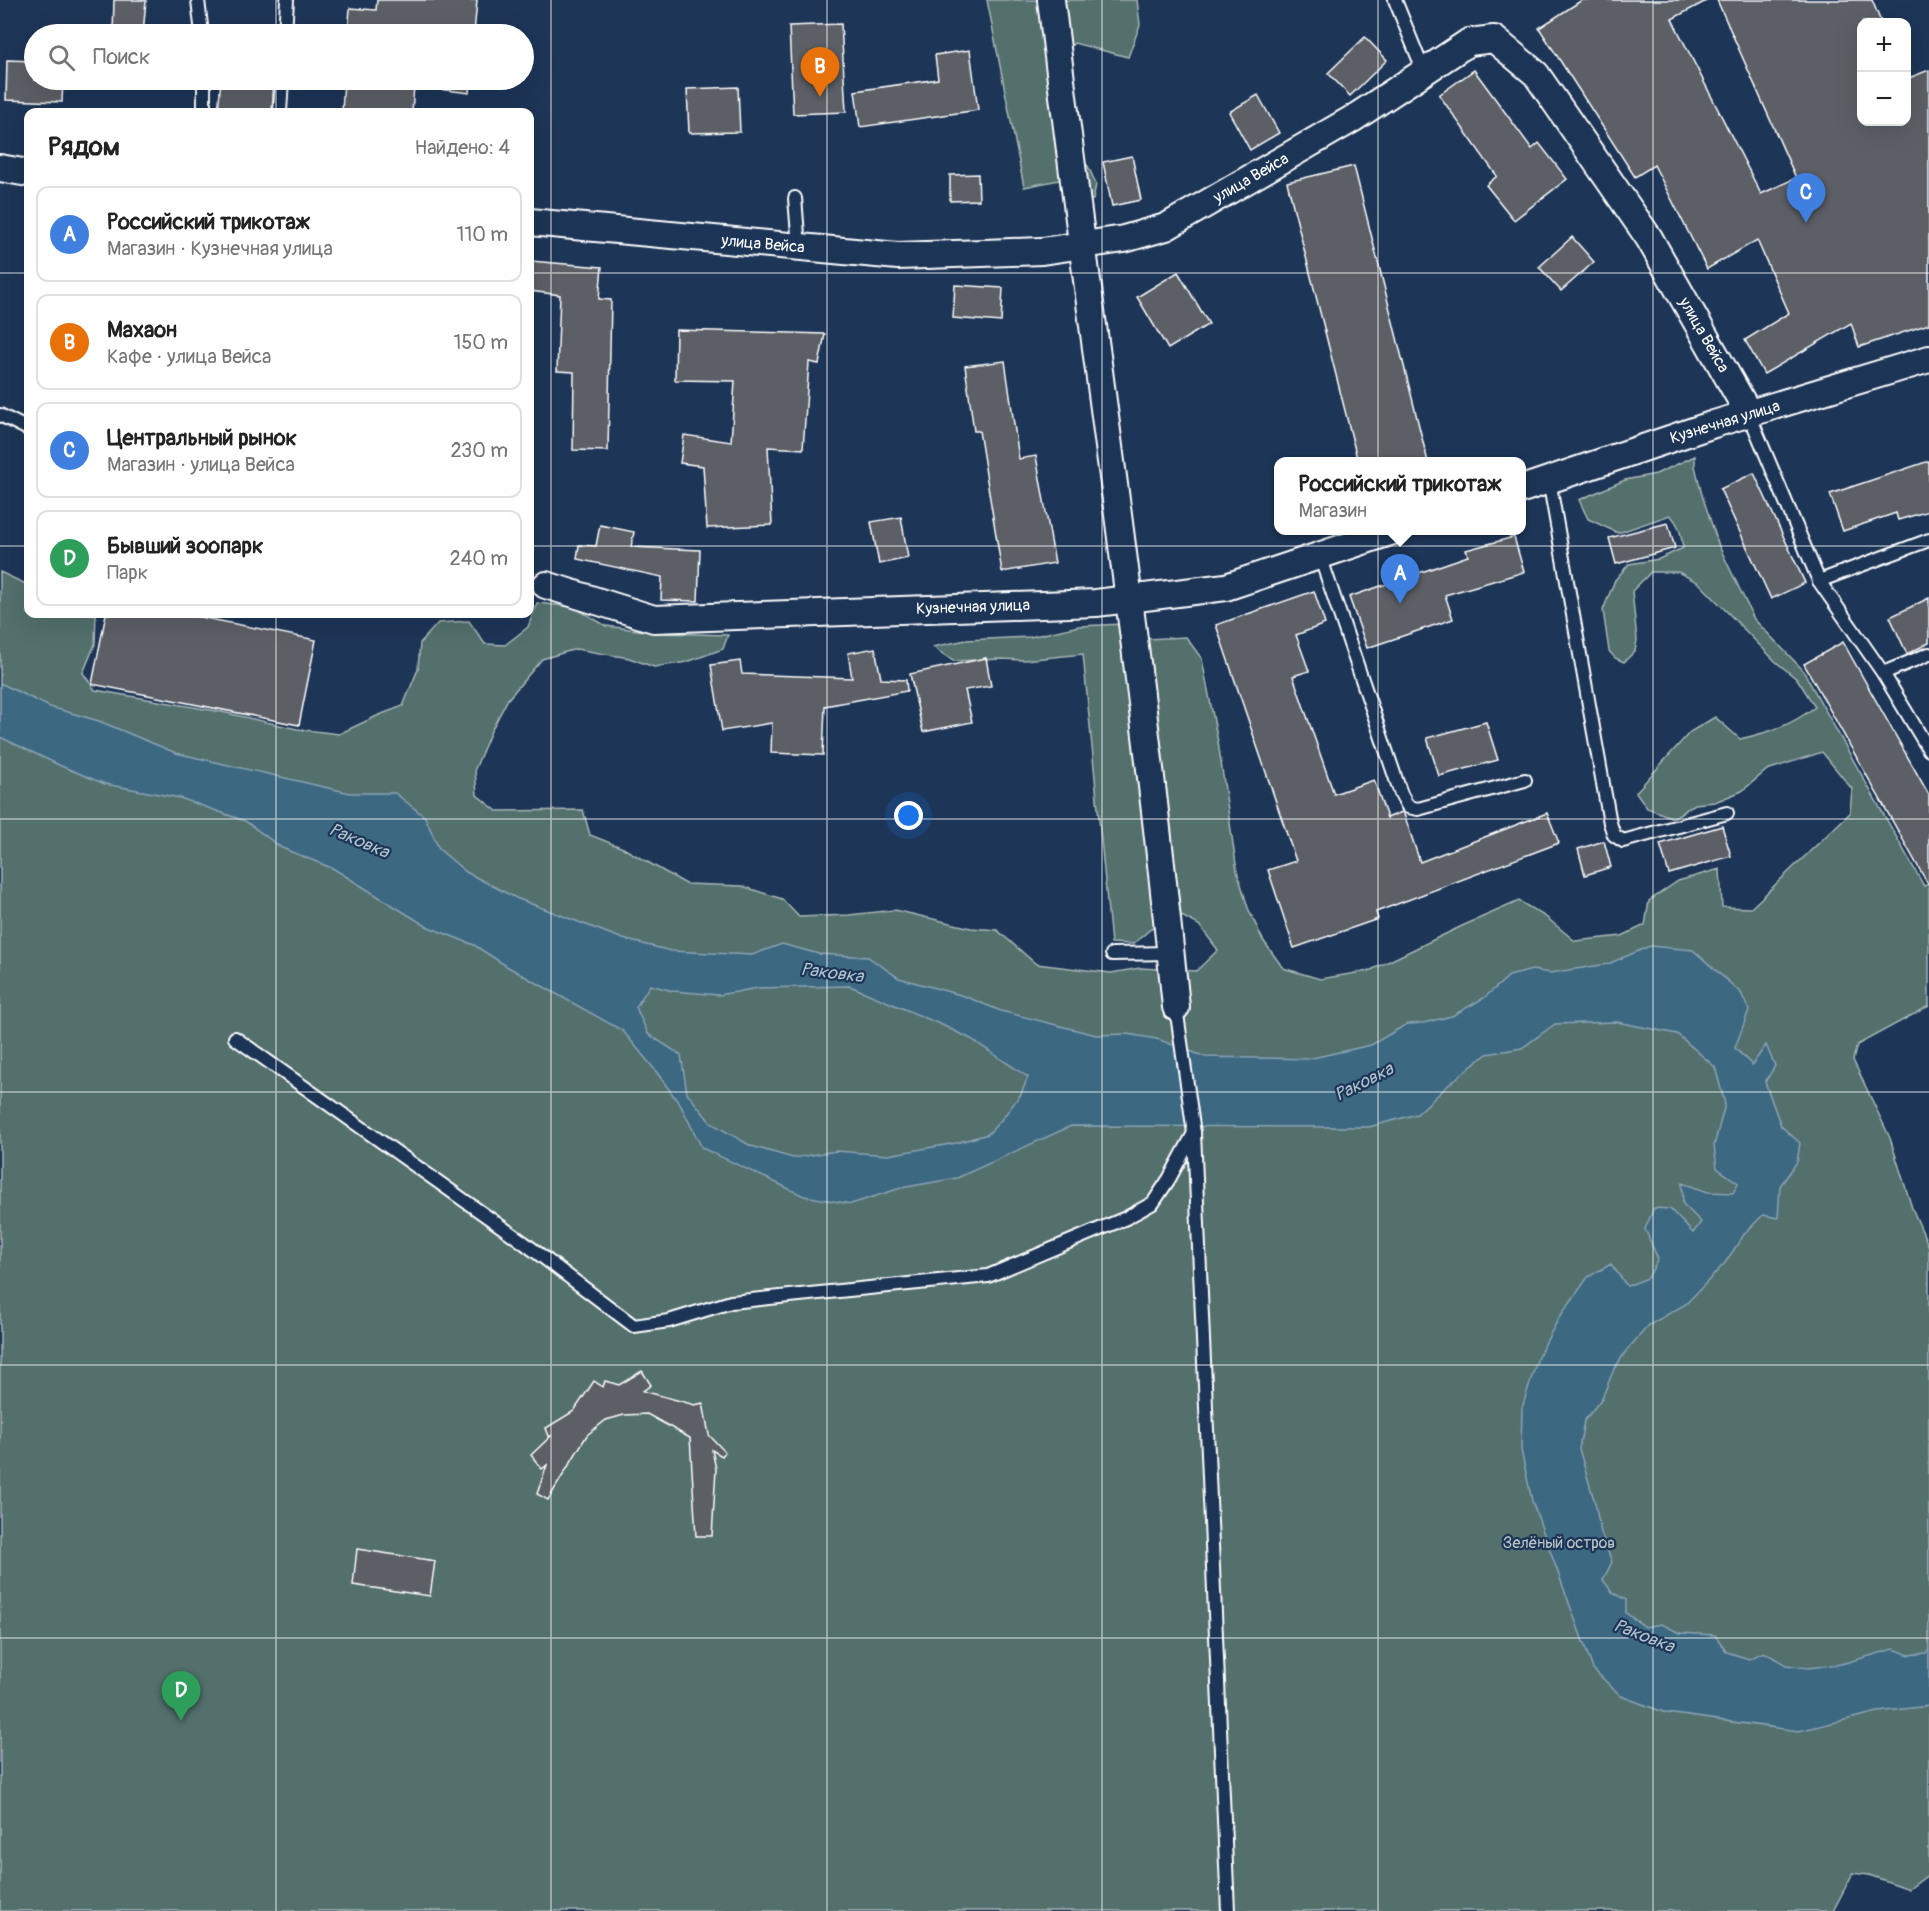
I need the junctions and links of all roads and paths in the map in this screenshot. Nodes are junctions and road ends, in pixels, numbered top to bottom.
1 (198, 0) edge
2 (287, 0) edge
3 (1051, 0) edge
4 (1395, 0) edge
5 (201, 24) edge
6 (286, 24) edge
7 (1424, 72) junction
8 (204, 90) edge
9 (281, 90) edge
10 (204, 108) edge
11 (280, 108) edge
12 (0, 168) edge
13 (24, 172) edge
14 (795, 198) dead end
15 (534, 222) edge
16 (1081, 246) junction
17 (799, 247) junction
18 (1929, 359) edge
19 (1749, 414) junction
20 (0, 415) edge
21 (24, 427) edge
22 (1549, 480) junction
23 (1526, 487) edge
24 (1384, 535) edge
25 (1929, 540) edge
26 (1320, 556) junction
27 (1819, 581) junction
28 (546, 585) dead end
29 (1130, 600) junction
30 (1929, 654) edge
31 (1883, 673) junction
32 (1929, 750) edge
33 (1525, 780) dead end
34 (1727, 813) dead end
35 (1171, 953) junction
36 (1112, 954) dead end
37 (1176, 1007) joint
38 (235, 1038) dead end
39 (1194, 1133) junction
40 (1228, 1911) edge

1 - 5 lane
2 - 6 lane
3 - 16 street
4 - 7 lane
7 - 16 street, улица Вейса
7 - 19 street, улица Вейса
8 - 10 lane
9 - 11 lane
12 - 13 street
14 - 17 lane
15 - 17 street, улица Вейса
16 - 17 street, улица Вейса
16 - 29 street
18 - 19 street, Кузнечная улица
19 - 22 street, Кузнечная улица
19 - 27 lane
20 - 21 lane
22 - 23 street, Кузнечная улица
22 - 34 lane
24 - 26 street, Кузнечная улица
25 - 27 lane
26 - 29 street, Кузнечная улица
26 - 33 lane
27 - 31 lane
28 - 29 street, Кузнечная улица
29 - 35 street
30 - 31 lane
31 - 32 lane
35 - 36 lane
35 - 37 street
37 - 39 lane
38 - 39 lane
39 - 40 lane

